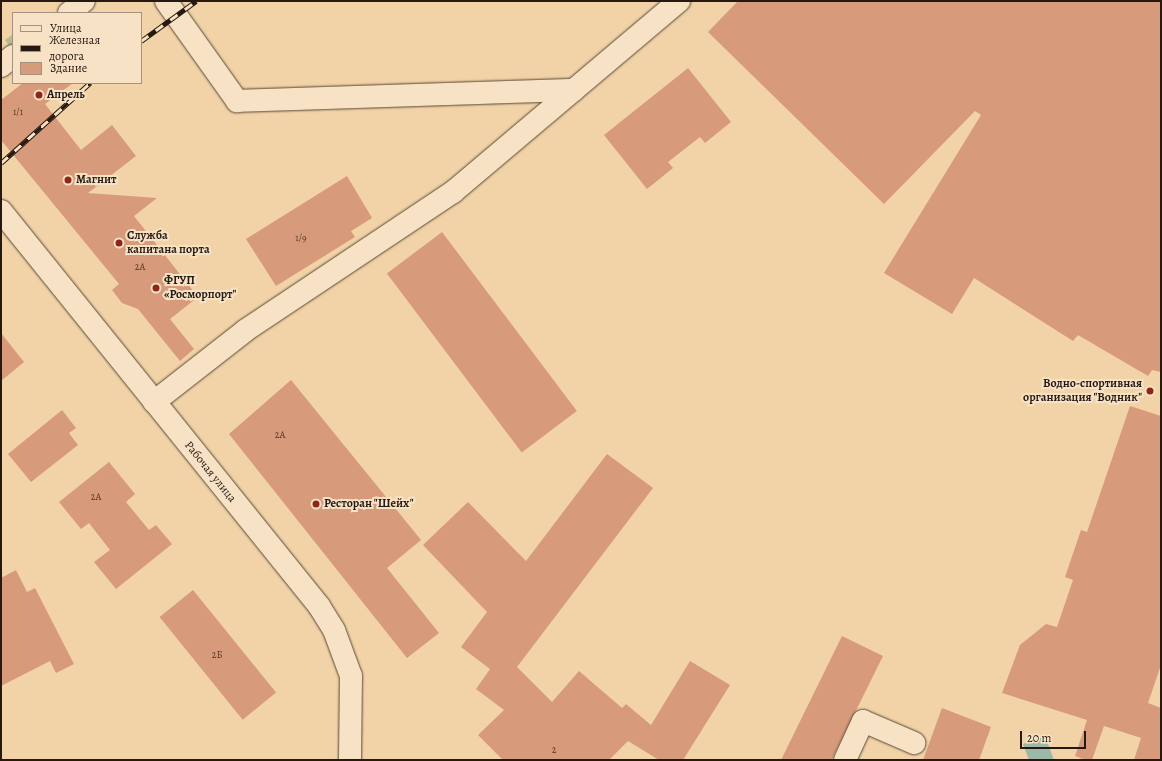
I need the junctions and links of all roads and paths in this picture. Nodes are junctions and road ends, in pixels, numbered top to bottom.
1 (84, 1) edge
2 (166, 1) edge
3 (679, 1) edge
4 (70, 12) edge
5 (12, 57) edge
6 (1, 66) edge
7 (574, 90) junction
8 (1, 211) edge
9 (154, 402) junction
10 (914, 743) dead end
11 (350, 760) edge
12 (845, 760) edge

1 - 4 street
2 - 7 street
3 - 7 street
5 - 6 street
7 - 9 street
8 - 9 street, Рабочая улица
9 - 11 street, Рабочая улица
10 - 12 street

